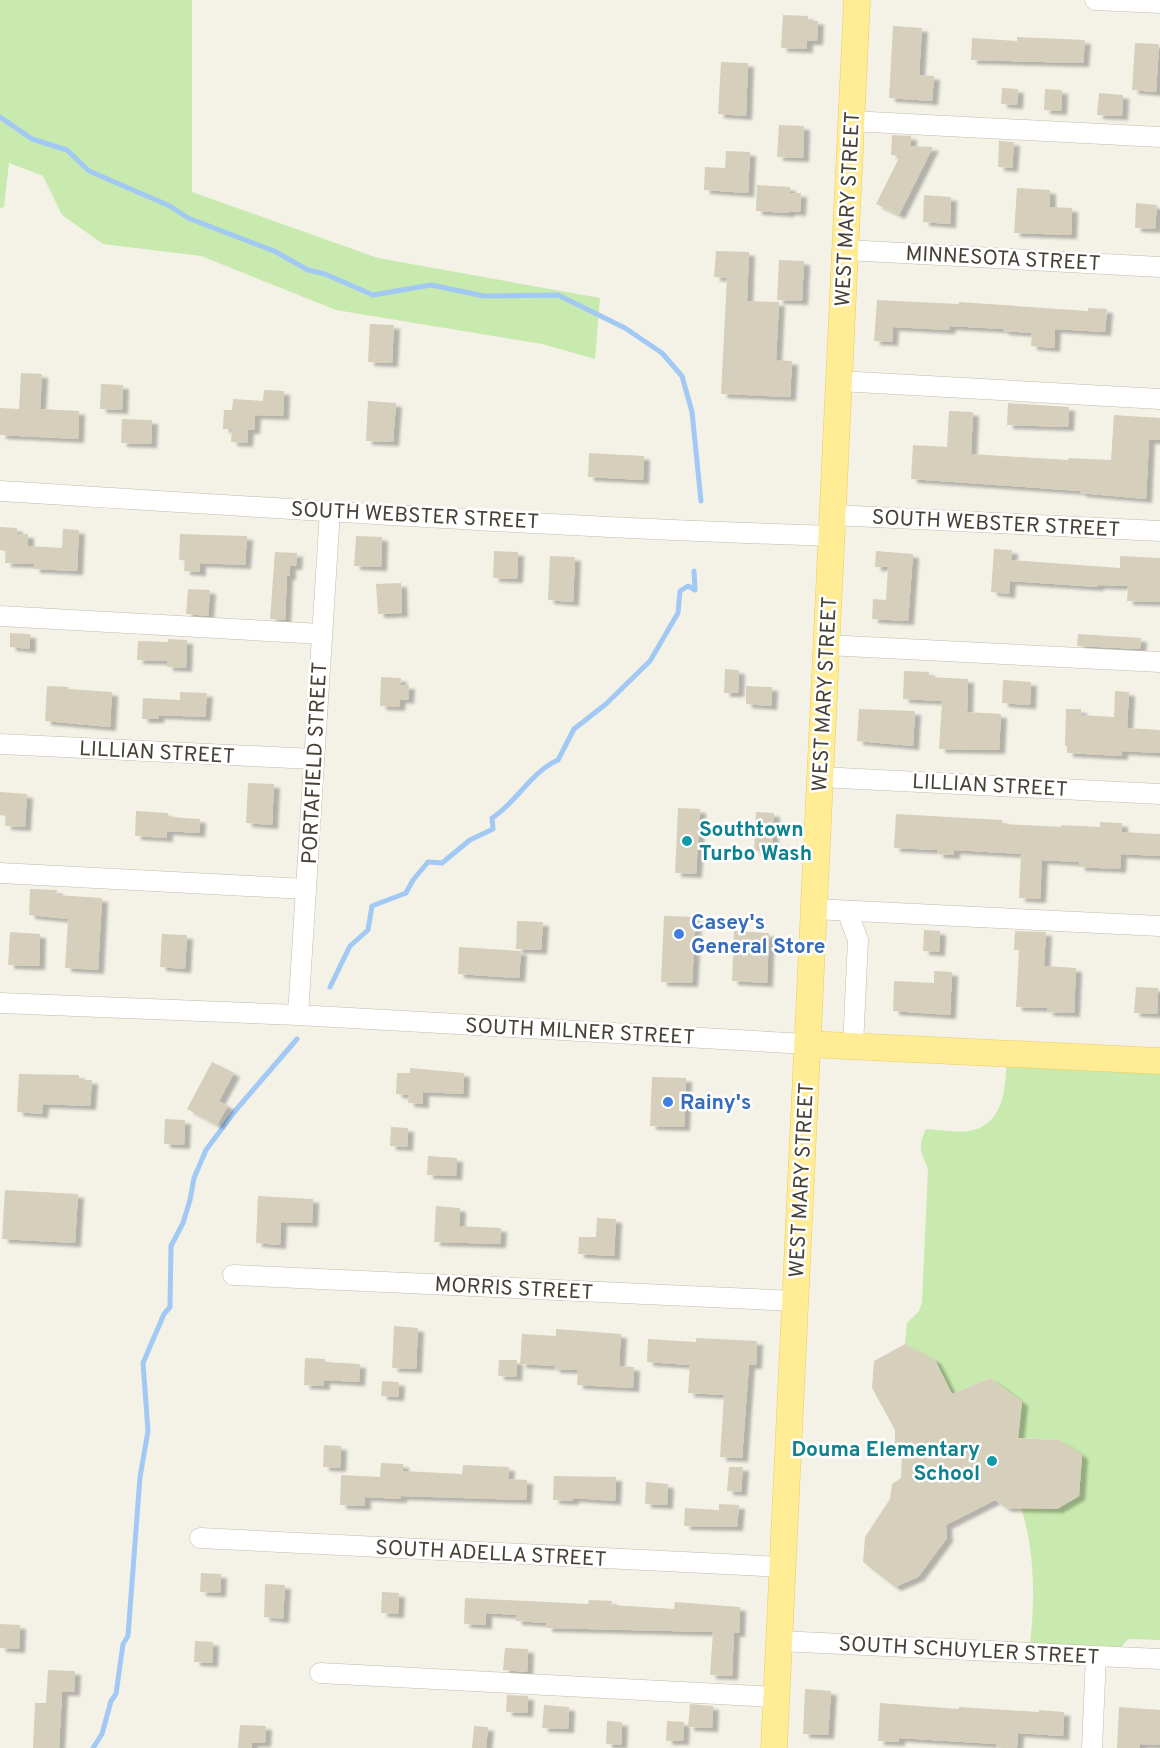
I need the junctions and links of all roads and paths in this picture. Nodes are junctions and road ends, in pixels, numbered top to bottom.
1 (857, 0) edge
2 (1095, 0) edge
3 (1160, 3) edge
4 (851, 121) junction
5 (1160, 137) edge
6 (846, 250) junction
7 (1160, 267) edge
8 (839, 381) junction
9 (1160, 399) edge
10 (0, 490) edge
11 (330, 511) junction
12 (832, 525) junction
13 (1160, 531) edge
14 (0, 616) edge
15 (322, 634) junction
16 (826, 645) junction
17 (1160, 662) edge
18 (0, 744) edge
19 (314, 759) junction
20 (820, 777) junction
21 (1160, 794) edge
22 (0, 873) edge
23 (306, 889) junction
24 (814, 909) junction
25 (847, 911) junction
26 (1160, 926) edge
27 (0, 1003) edge
28 (298, 1015) junction
29 (807, 1044) junction
30 (853, 1046) junction
31 (1160, 1061) edge
32 (233, 1275) dead end
33 (795, 1301) junction
34 (200, 1538) dead end
35 (782, 1567) junction
36 (779, 1641) junction
37 (1096, 1656) junction
38 (1160, 1659) edge
39 (320, 1673) dead end
40 (776, 1697) junction
41 (774, 1748) edge
42 (1092, 1748) edge

1 - 4 main road, WEST MARY STREET
2 - 3 street
4 - 5 street
4 - 6 main road, WEST MARY STREET
6 - 7 street, MINNESOTA STREET
6 - 8 main road, WEST MARY STREET
8 - 9 street
8 - 12 main road, WEST MARY STREET
10 - 11 street, SOUTH WEBSTER STREET
11 - 12 street, SOUTH WEBSTER STREET
11 - 15 street, PORTAFIELD STREET
12 - 13 street, SOUTH WEBSTER STREET
12 - 16 main road, WEST MARY STREET
14 - 15 street
15 - 19 street, PORTAFIELD STREET
16 - 17 street
16 - 20 main road, WEST MARY STREET
18 - 19 street, LILLIAN STREET
19 - 23 street, PORTAFIELD STREET
20 - 21 street, LILLIAN STREET
20 - 24 main road, WEST MARY STREET
22 - 23 street
23 - 28 street, PORTAFIELD STREET
24 - 25 street
24 - 29 main road, WEST MARY STREET
25 - 26 street
25 - 30 street
27 - 28 street, SOUTH MILNER STREET
28 - 29 street, SOUTH MILNER STREET
29 - 30 main road, SOUTH MILNER STREET
29 - 33 main road, WEST MARY STREET
30 - 31 main road, SOUTH MILNER STREET
32 - 33 street, MORRIS STREET
33 - 35 main road, WEST MARY STREET
34 - 35 street, SOUTH ADELLA STREET
35 - 36 main road, WEST MARY STREET
36 - 37 street, SOUTH SCHUYLER STREET
36 - 40 main road, WEST MARY STREET
37 - 38 street, SOUTH SCHUYLER STREET
37 - 42 street
39 - 40 street
40 - 41 main road, WEST MARY STREET

